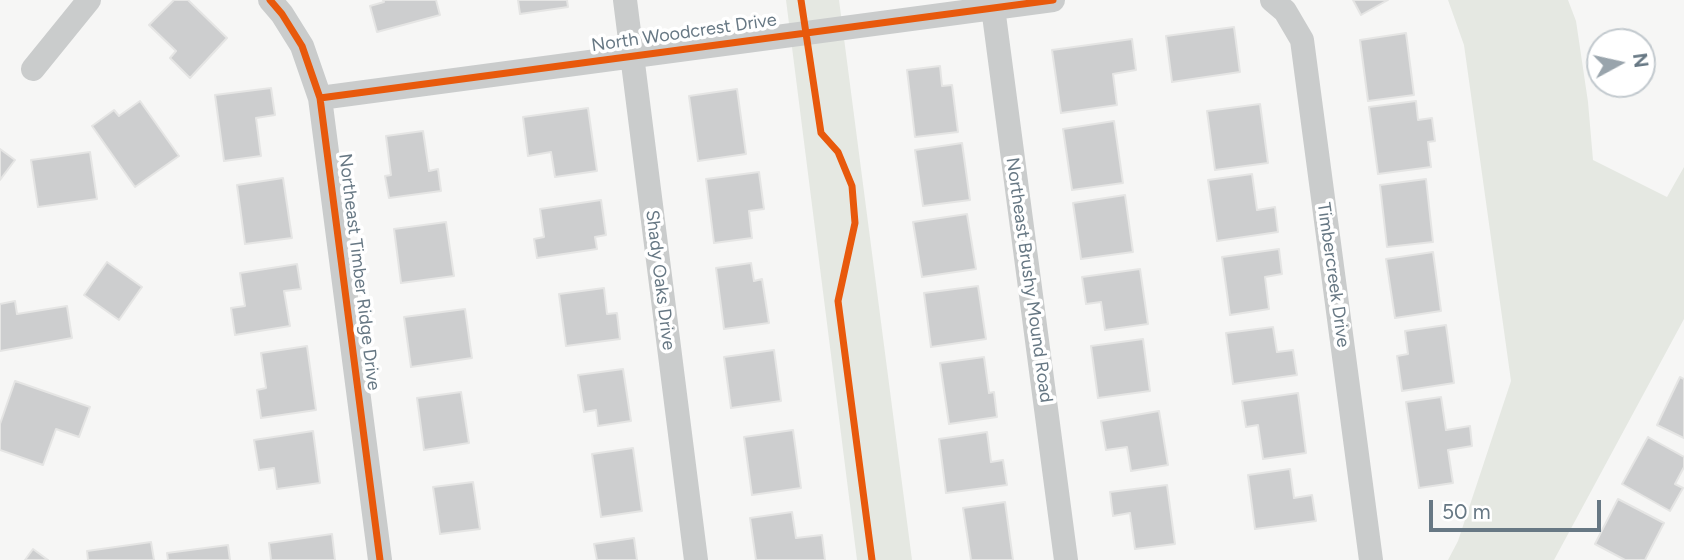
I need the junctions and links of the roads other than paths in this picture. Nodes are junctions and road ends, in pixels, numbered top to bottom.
1 (89, 0) edge
2 (270, 0) edge
3 (625, 0) edge
4 (1053, 0) edge
5 (1272, 0) edge
6 (993, 4) edge
7 (632, 56) junction
8 (33, 69) dead end
9 (320, 98) junction
10 (380, 560) edge
11 (696, 560) edge
12 (1066, 560) edge
13 (1371, 560) edge

1 - 8 street
2 - 9 street, Northeast Timber Ridge Drive
3 - 7 street, Shady Oaks Drive
4 - 6 street, North Woodcrest Drive
5 - 13 street, Timbercreek Drive
6 - 7 street, North Woodcrest Drive
6 - 12 street, Northeast Brushy Mound Road
7 - 9 street, North Woodcrest Drive
7 - 11 street, Shady Oaks Drive
9 - 10 street, Northeast Timber Ridge Drive

